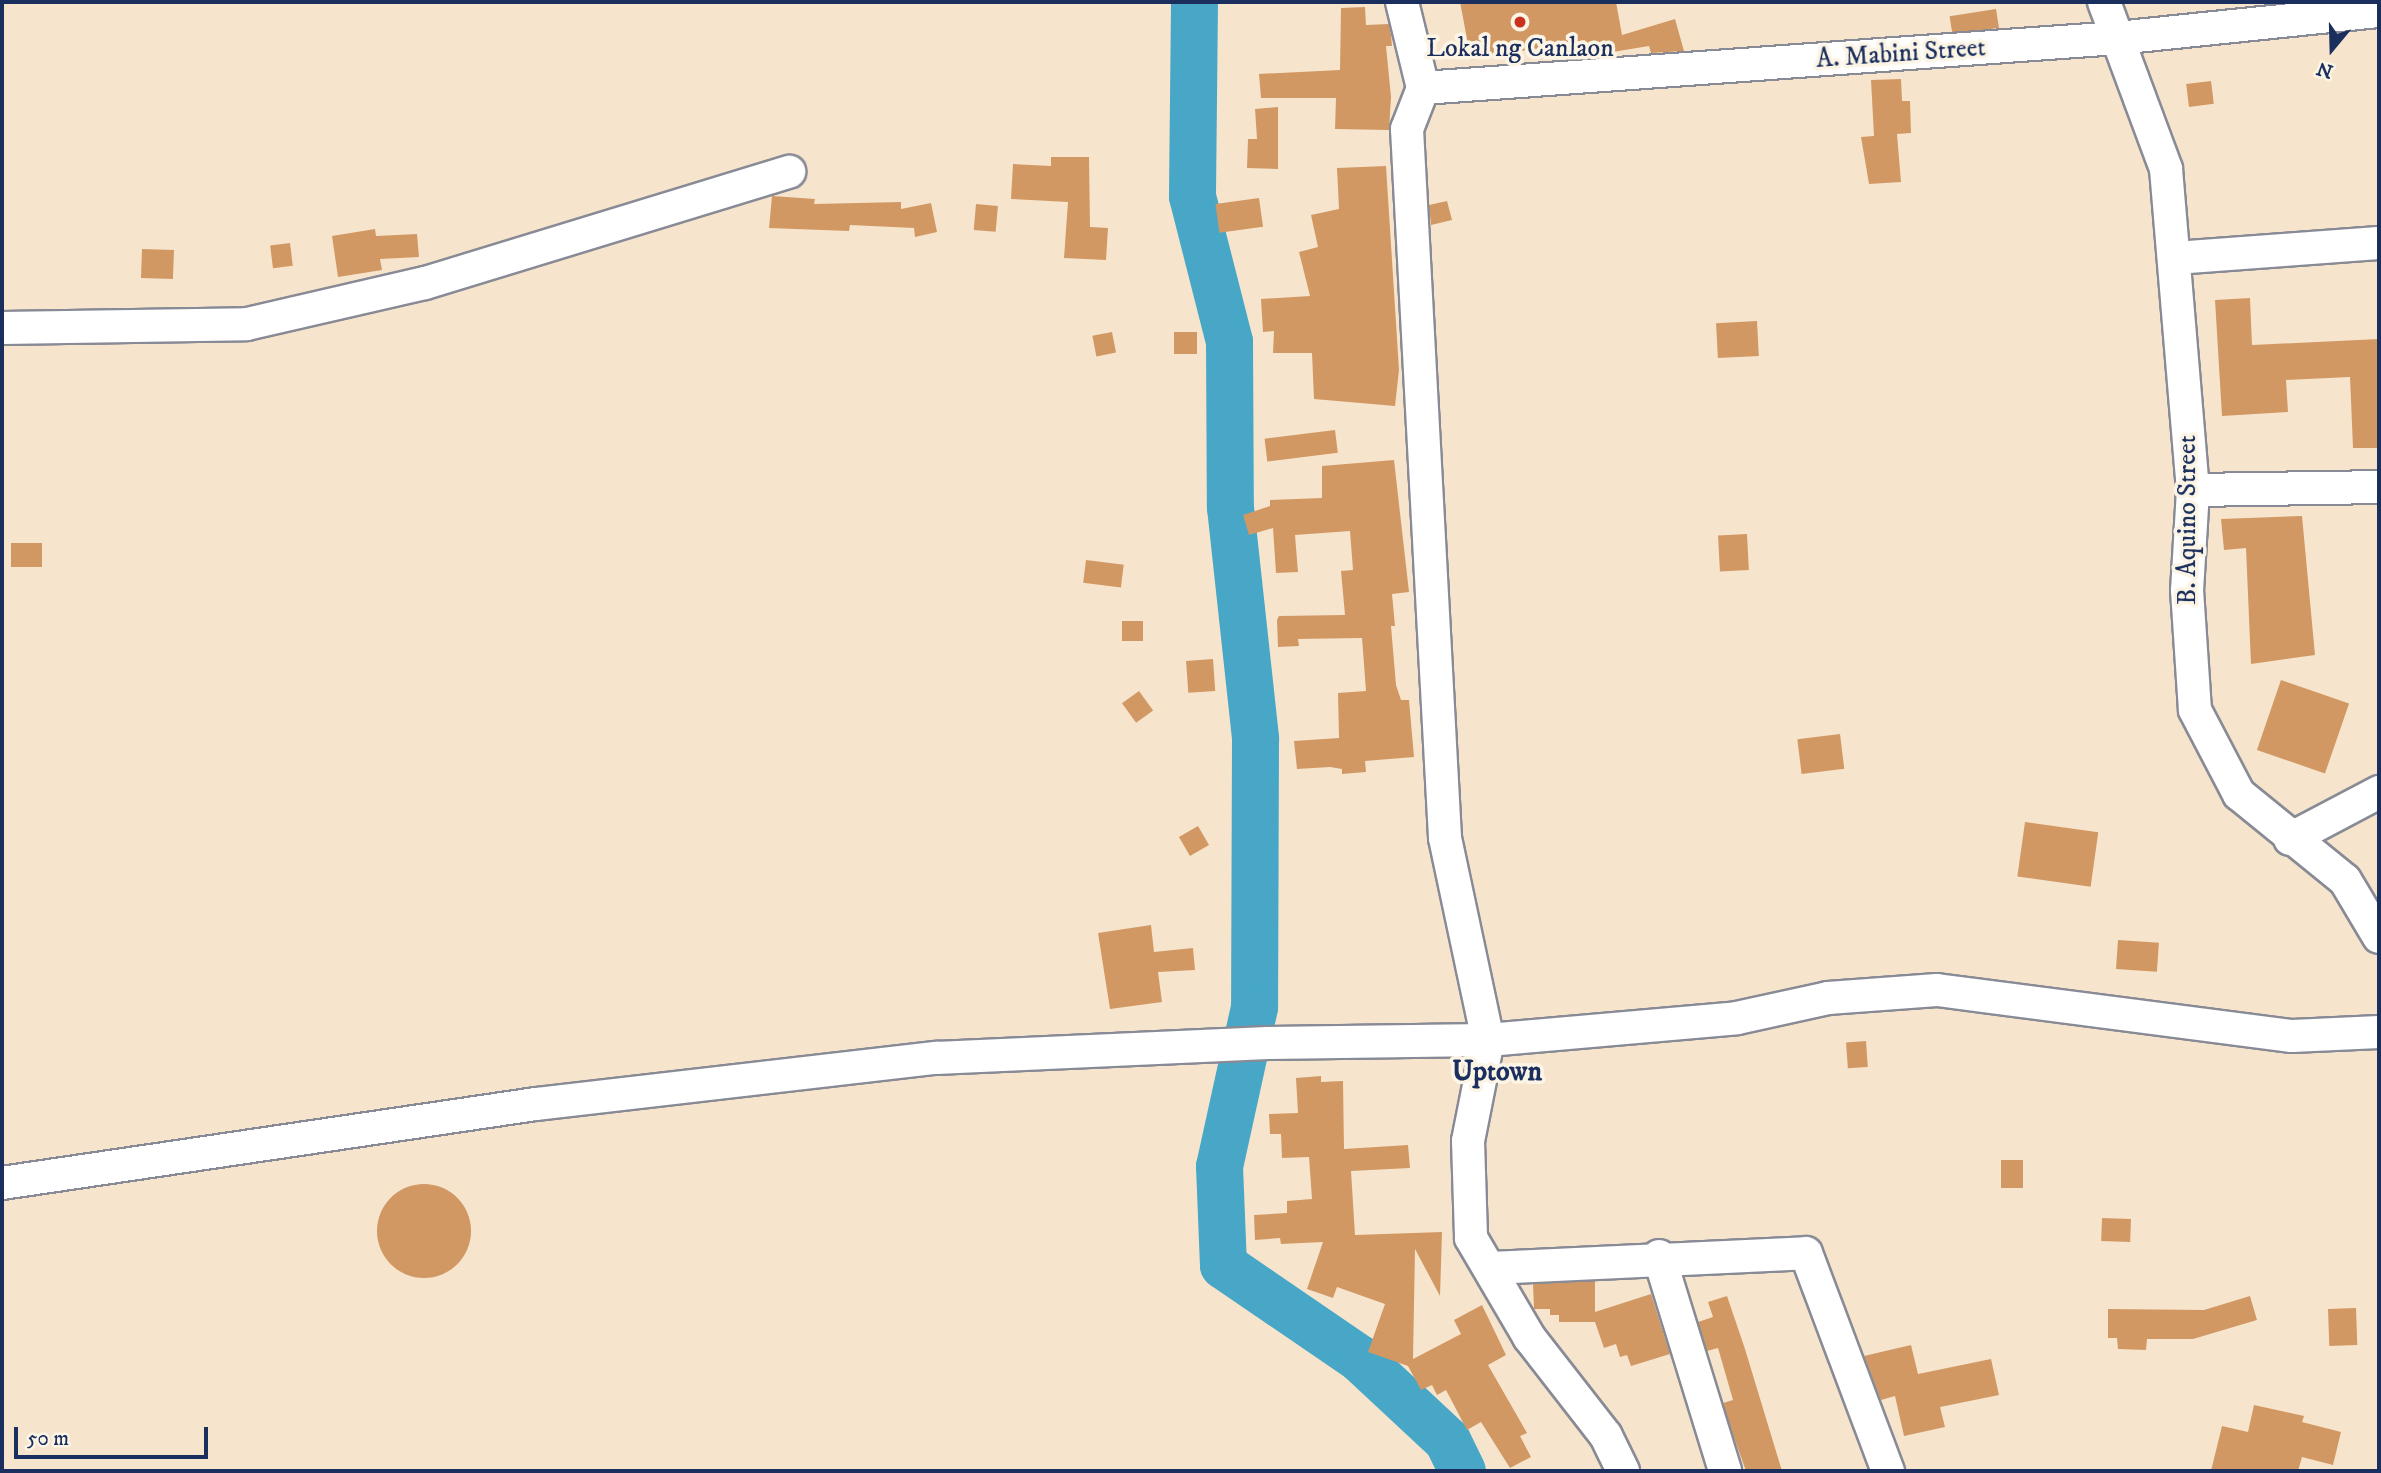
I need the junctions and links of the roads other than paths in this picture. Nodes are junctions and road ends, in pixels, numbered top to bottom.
1 (1402, 2) edge
2 (2104, 2) edge
3 (2379, 12) edge
4 (2117, 38) junction
5 (1423, 88) junction
6 (789, 172) dead end
7 (2379, 243) edge
8 (2174, 258) junction
9 (2, 328) edge
10 (2379, 487) edge
11 (2193, 489) junction
12 (2379, 792) edge
13 (2290, 839) junction
14 (2379, 937) edge
15 (2379, 1032) edge
16 (1488, 1041) junction
17 (2, 1183) edge
18 (1659, 1256) junction
19 (1491, 1268) junction
20 (1623, 1471) edge
21 (1725, 1471) edge
22 (1888, 1471) edge

1 - 5 street
2 - 4 street, B. Aquino Street
3 - 4 street, A. Mabini Street
4 - 5 street, A. Mabini Street
4 - 8 street, B. Aquino Street
5 - 16 street
6 - 9 street
7 - 8 street
8 - 11 street, B. Aquino Street
10 - 11 street
11 - 13 street, B. Aquino Street
12 - 13 street
13 - 14 street, B. Aquino Street
15 - 16 street
16 - 17 street
16 - 19 street
18 - 19 street
18 - 21 street
18 - 22 street
19 - 20 street

